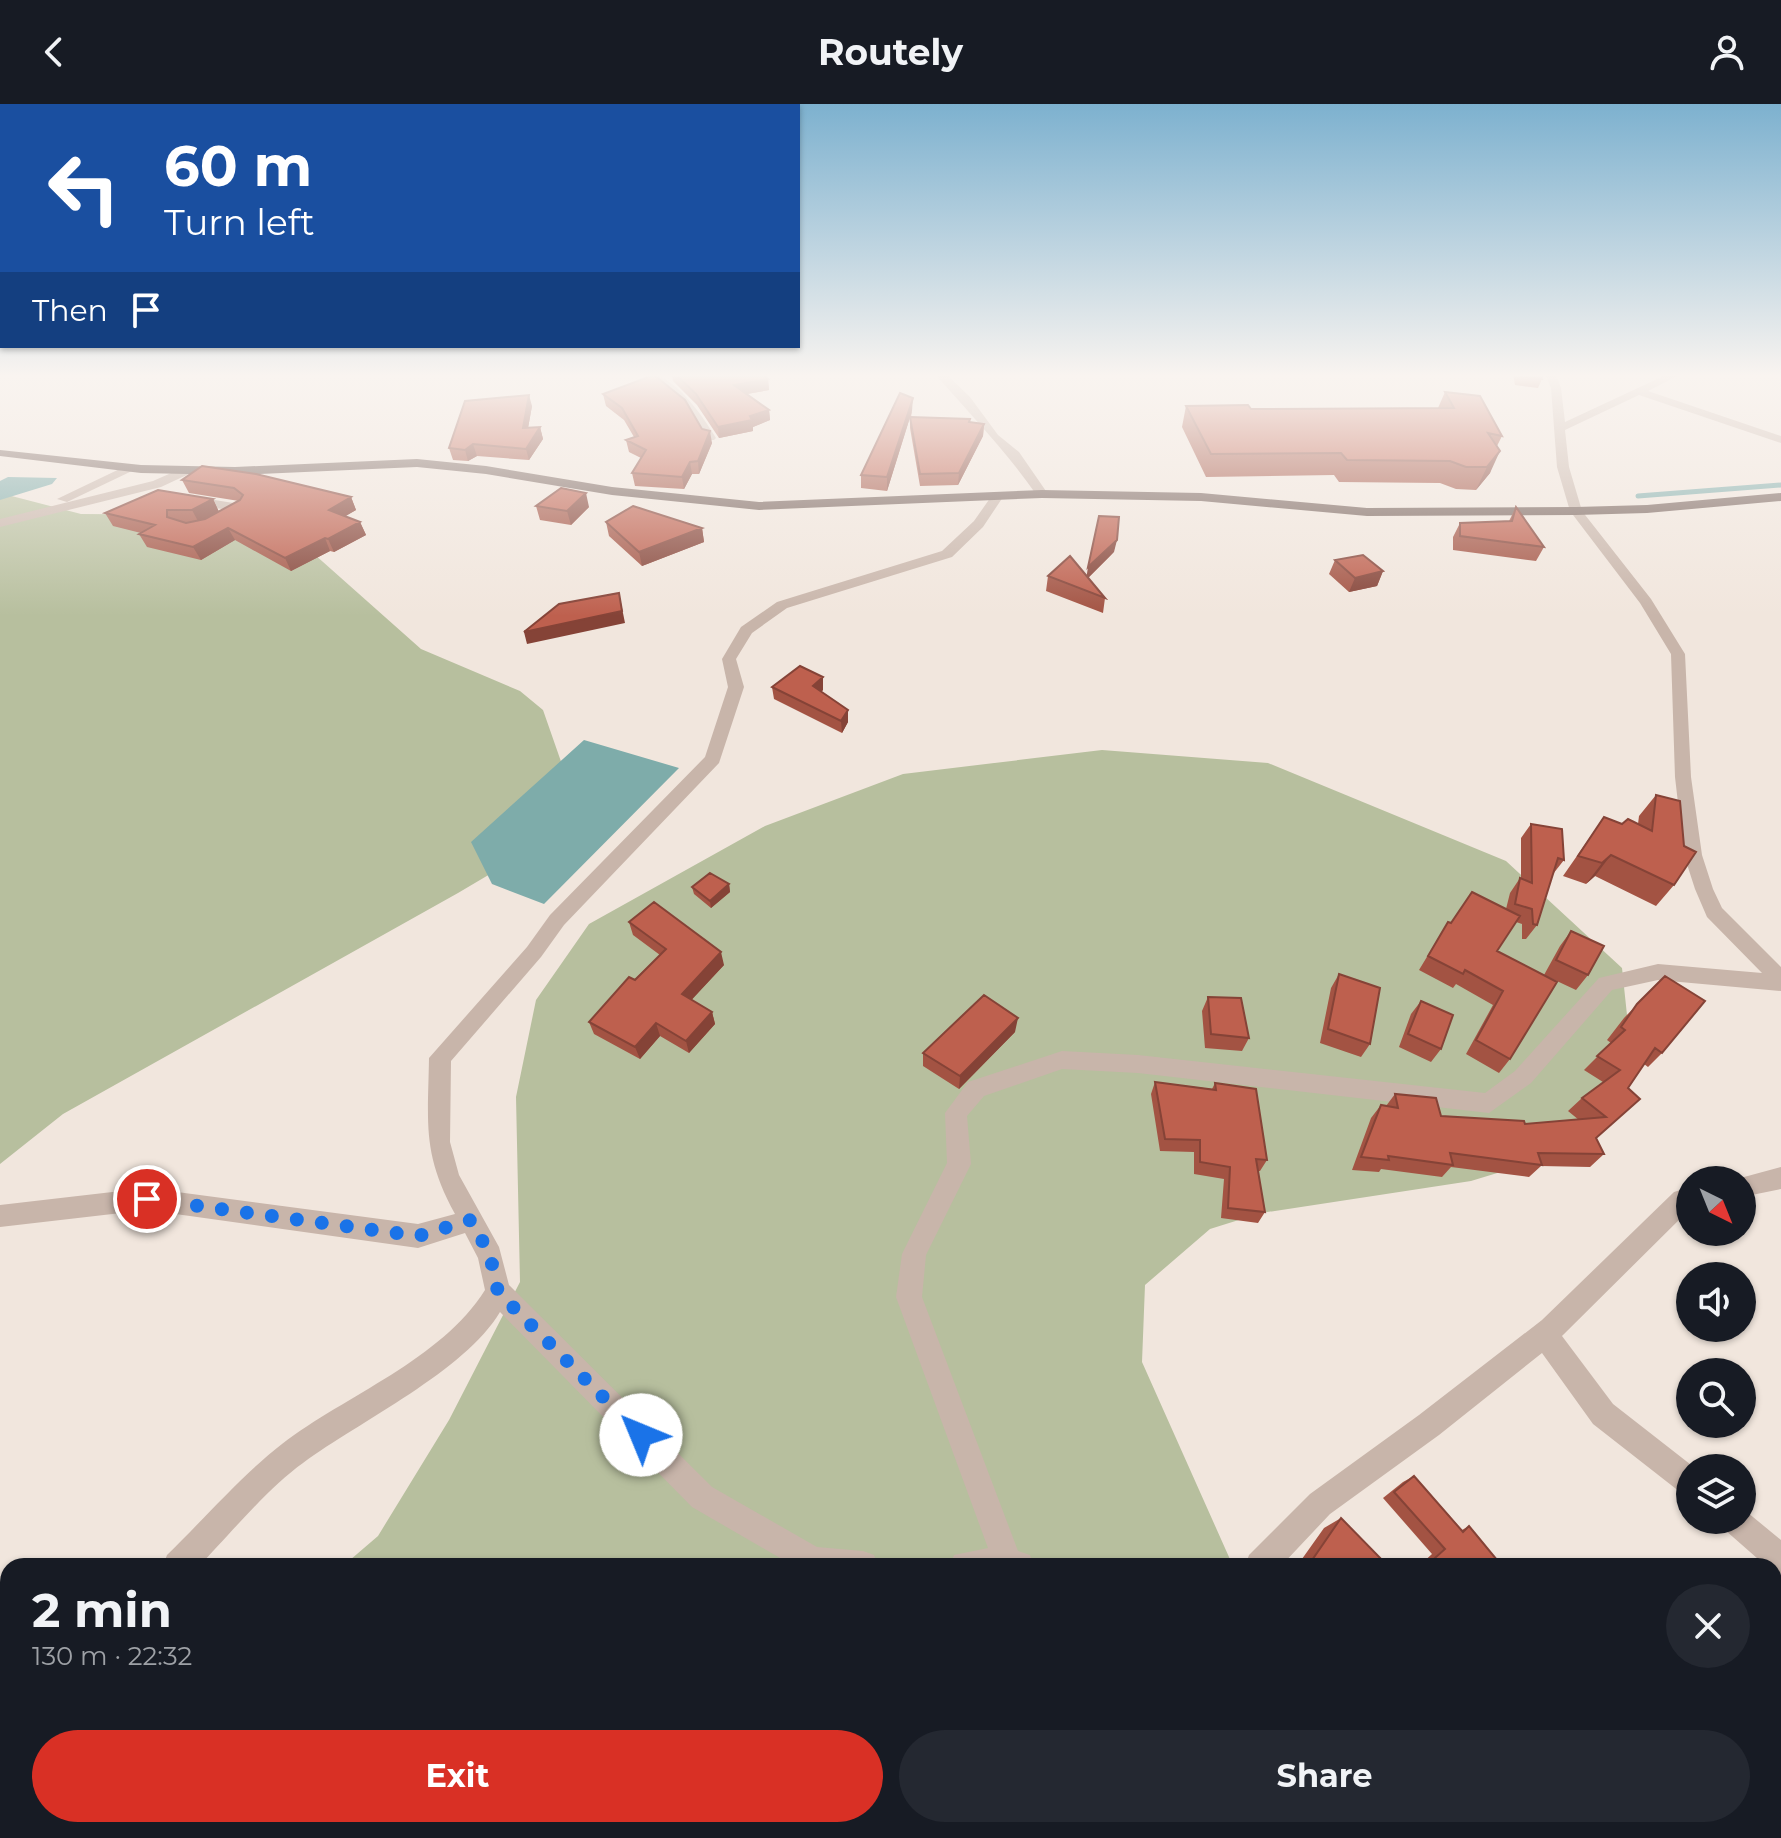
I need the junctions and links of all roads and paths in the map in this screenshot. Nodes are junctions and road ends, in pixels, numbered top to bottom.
1 (8, 454) edge
2 (1015, 454) edge
3 (1562, 454) edge
4 (130, 468) junction
5 (187, 470) junction
6 (157, 484) junction
7 (1042, 494) junction
8 (997, 497) junction
9 (1781, 497) edge
10 (67, 505) junction
11 (1576, 511) junction
12 (0, 523) edge
13 (215, 523) edge
14 (1781, 982) edge
15 (1781, 1178) edge
16 (1756, 1183) edge
17 (1676, 1206) edge
18 (0, 1216) edge
19 (471, 1220) junction
20 (498, 1292) junction
21 (1544, 1334) junction
22 (1676, 1471) edge
23 (1752, 1534) edge
24 (186, 1558) edge
25 (809, 1558) edge
26 (1011, 1558) edge
27 (1268, 1558) edge
28 (1780, 1558) edge

1 - 4 main road
2 - 7 street
3 - 11 street
4 - 5 main road
4 - 10 street
5 - 6 street
5 - 8 main road
6 - 10 street
6 - 13 street
7 - 8 main road
7 - 11 main road
8 - 19 street
9 - 11 main road
10 - 12 street
11 - 14 street
14 - 26 street
15 - 16 street
17 - 21 street
18 - 19 street
19 - 20 street
20 - 24 street
20 - 25 street
21 - 22 street
21 - 27 street
23 - 28 street

